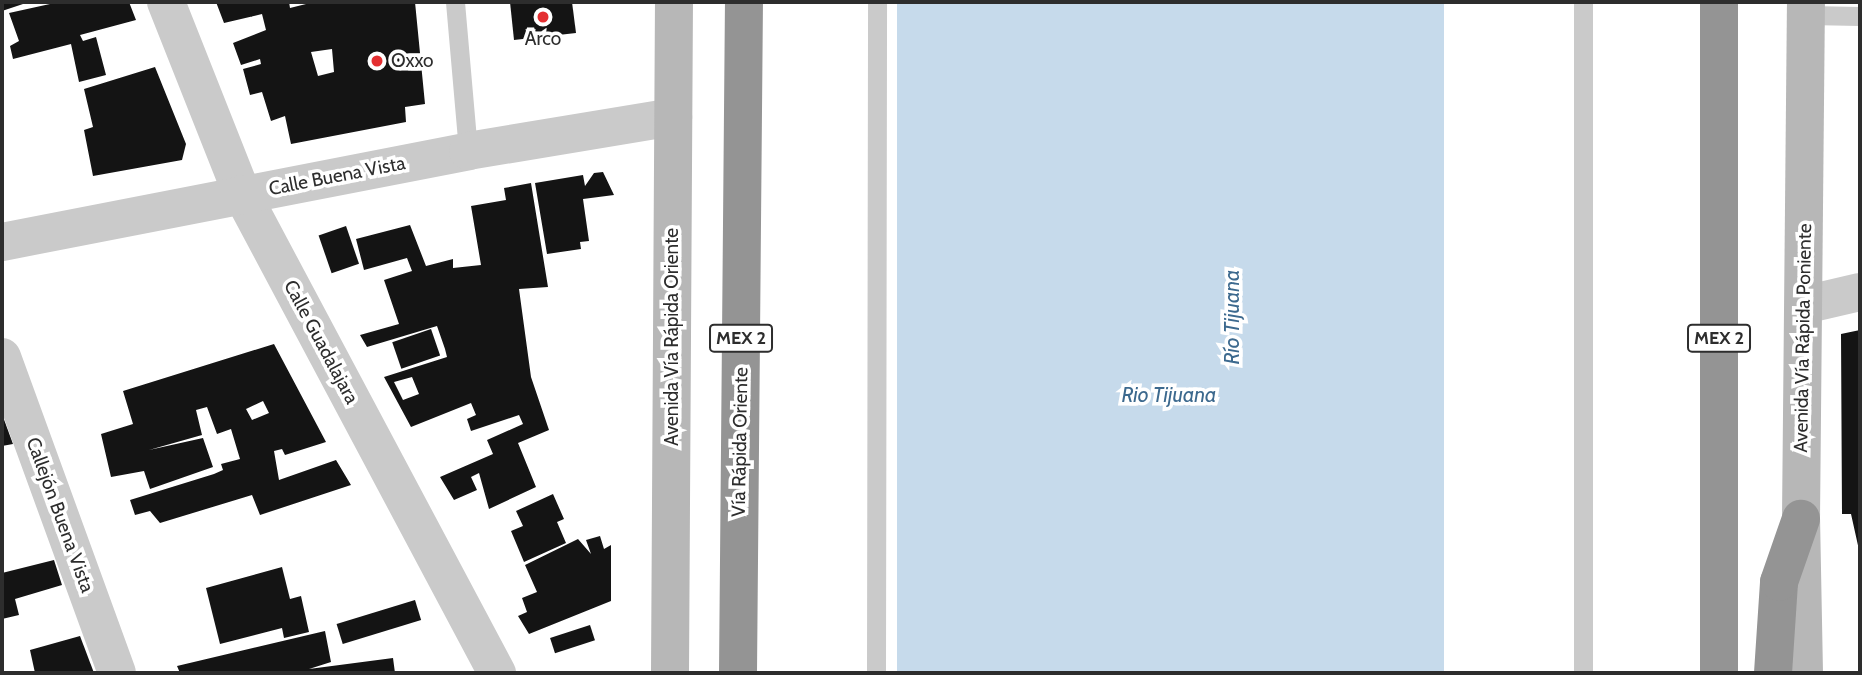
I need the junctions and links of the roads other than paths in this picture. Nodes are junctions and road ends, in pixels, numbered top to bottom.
1 (166, 2) edge
2 (455, 2) edge
3 (674, 2) edge
4 (744, 2) edge
5 (877, 2) edge
6 (1583, 2) edge
7 (1718, 2) edge
8 (1807, 9) edge
9 (1860, 16) edge
10 (673, 117) junction
11 (468, 151) junction
12 (242, 194) junction
13 (2, 242) edge
14 (1860, 292) edge
15 (1804, 305) junction
16 (2, 357) edge
17 (1801, 519) junction
18 (117, 673) edge
19 (497, 673) edge
20 (670, 673) edge
21 (737, 673) edge
22 (876, 673) edge
23 (1583, 673) edge
24 (1719, 673) edge
25 (1773, 673) edge
26 (1804, 673) edge

1 - 12 street, Calle Guadalajara
2 - 11 lane
3 - 10 main road, Avenida Vía Rápida Oriente
4 - 21 highway, Vía Rápida Oriente / MEX 2
5 - 22 lane
6 - 23 lane
7 - 24 highway, MEX 2
8 - 9 lane
8 - 15 main road, Avenida Vía Rápida Poniente
10 - 11 street, Calle Buena Vista
10 - 20 main road, Avenida Vía Rápida Oriente
11 - 12 street, Calle Buena Vista
12 - 13 street, Calle Buena Vista
12 - 19 street, Calle Guadalajara
14 - 15 street
15 - 17 main road, Avenida Vía Rápida Poniente
16 - 18 street, Callejón Buena Vista
17 - 25 highway
17 - 26 main road, Avenida Vía Rápida Poniente

